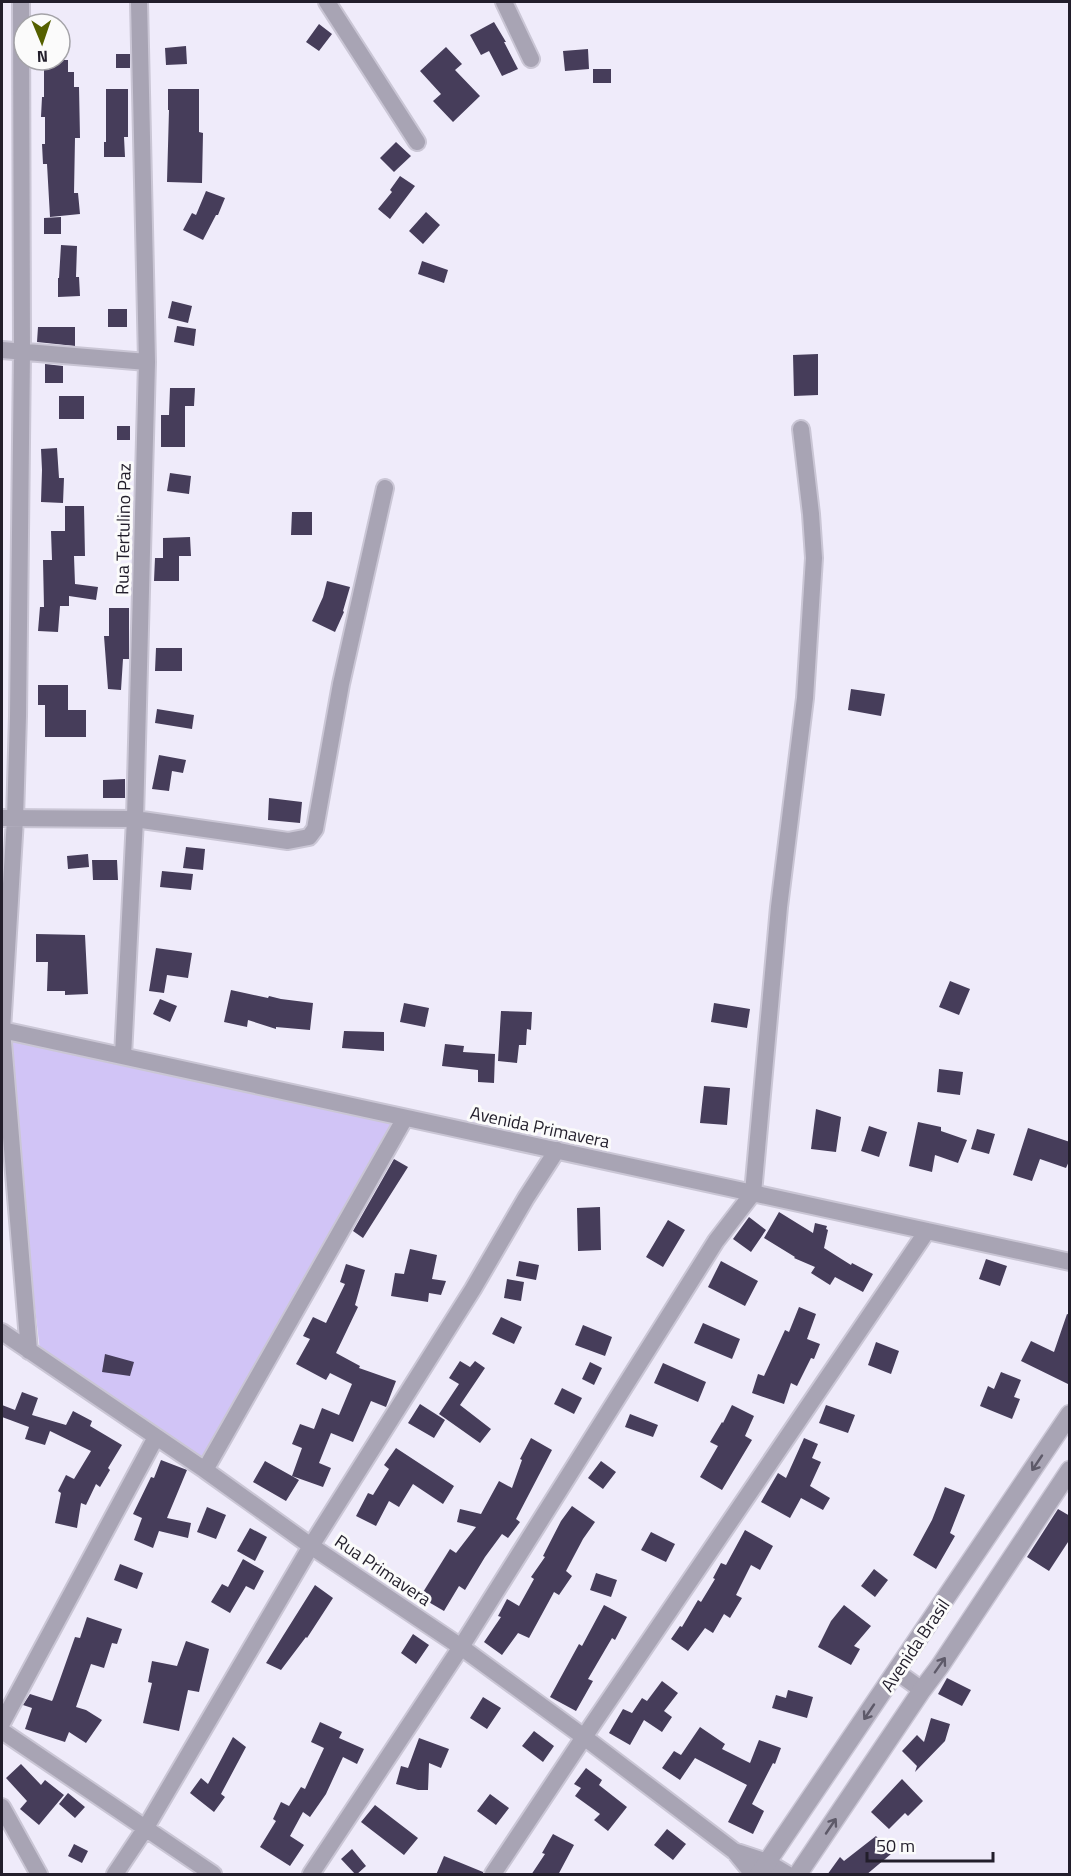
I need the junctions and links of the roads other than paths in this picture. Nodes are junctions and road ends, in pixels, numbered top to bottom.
1 (21, 2) edge
2 (139, 2) edge
3 (327, 2) edge
4 (504, 2) edge
5 (531, 59) dead end
6 (417, 142) dead end
7 (2, 350) edge
8 (22, 351) junction
9 (147, 362) junction
10 (801, 429) dead end
11 (386, 488) dead end
12 (8, 818) edge
13 (135, 819) junction
14 (2, 1030) edge
15 (123, 1056) junction
16 (405, 1118) junction
17 (557, 1150) junction
18 (753, 1193) junction
19 (927, 1231) junction
20 (1070, 1262) edge
21 (2, 1332) edge
22 (29, 1351) junction
23 (1070, 1414) edge
24 (156, 1437) junction
25 (205, 1470) junction
26 (1070, 1470) edge
27 (311, 1546) junction
28 (461, 1647) junction
29 (897, 1672) junction
30 (921, 1690) junction
31 (2, 1723) edge
32 (2, 1731) edge
33 (584, 1737) junction
34 (2, 1807) edge
35 (145, 1829) junction
36 (734, 1851) junction
37 (763, 1868) edge
38 (39, 1875) edge
39 (115, 1875) edge
40 (213, 1875) edge
41 (311, 1875) edge
42 (493, 1875) edge
43 (753, 1875) edge
44 (787, 1875) edge
45 (798, 1875) edge

1 - 8 street
2 - 9 street, Rua Tertulino Paz
3 - 6 street
4 - 5 street
7 - 8 street
8 - 9 street
8 - 12 street
9 - 13 street, Rua Tertulino Paz
10 - 18 street
11 - 13 street
12 - 13 street
12 - 14 street
13 - 15 street, Rua Tertulino Paz
14 - 15 street, Avenida Primavera
14 - 22 street
15 - 16 street, Avenida Primavera
16 - 17 street, Avenida Primavera
16 - 25 street
17 - 18 street, Avenida Primavera
17 - 27 street
18 - 19 street, Avenida Primavera
18 - 28 street
19 - 20 street, Avenida Primavera
19 - 33 street
21 - 22 street, Rua Primavera
22 - 24 street, Rua Primavera
23 -> 29 street, Avenida Brasil
24 - 25 street, Rua Primavera
24 - 31 street
25 - 27 street, Rua Primavera
30 -> 26 street, Avenida Brasil
27 - 28 street, Rua Primavera
27 - 35 street
28 - 33 street, Rua Primavera
28 - 41 street
29 - 30 street
29 -> 37 street, Avenida Brasil
45 -> 30 street, Avenida Brasil
32 - 35 street
33 - 36 street, Rua Primavera
33 - 42 street
34 - 38 street
35 - 39 street
35 - 40 street
36 - 37 street
36 - 43 street
37 - 44 street

